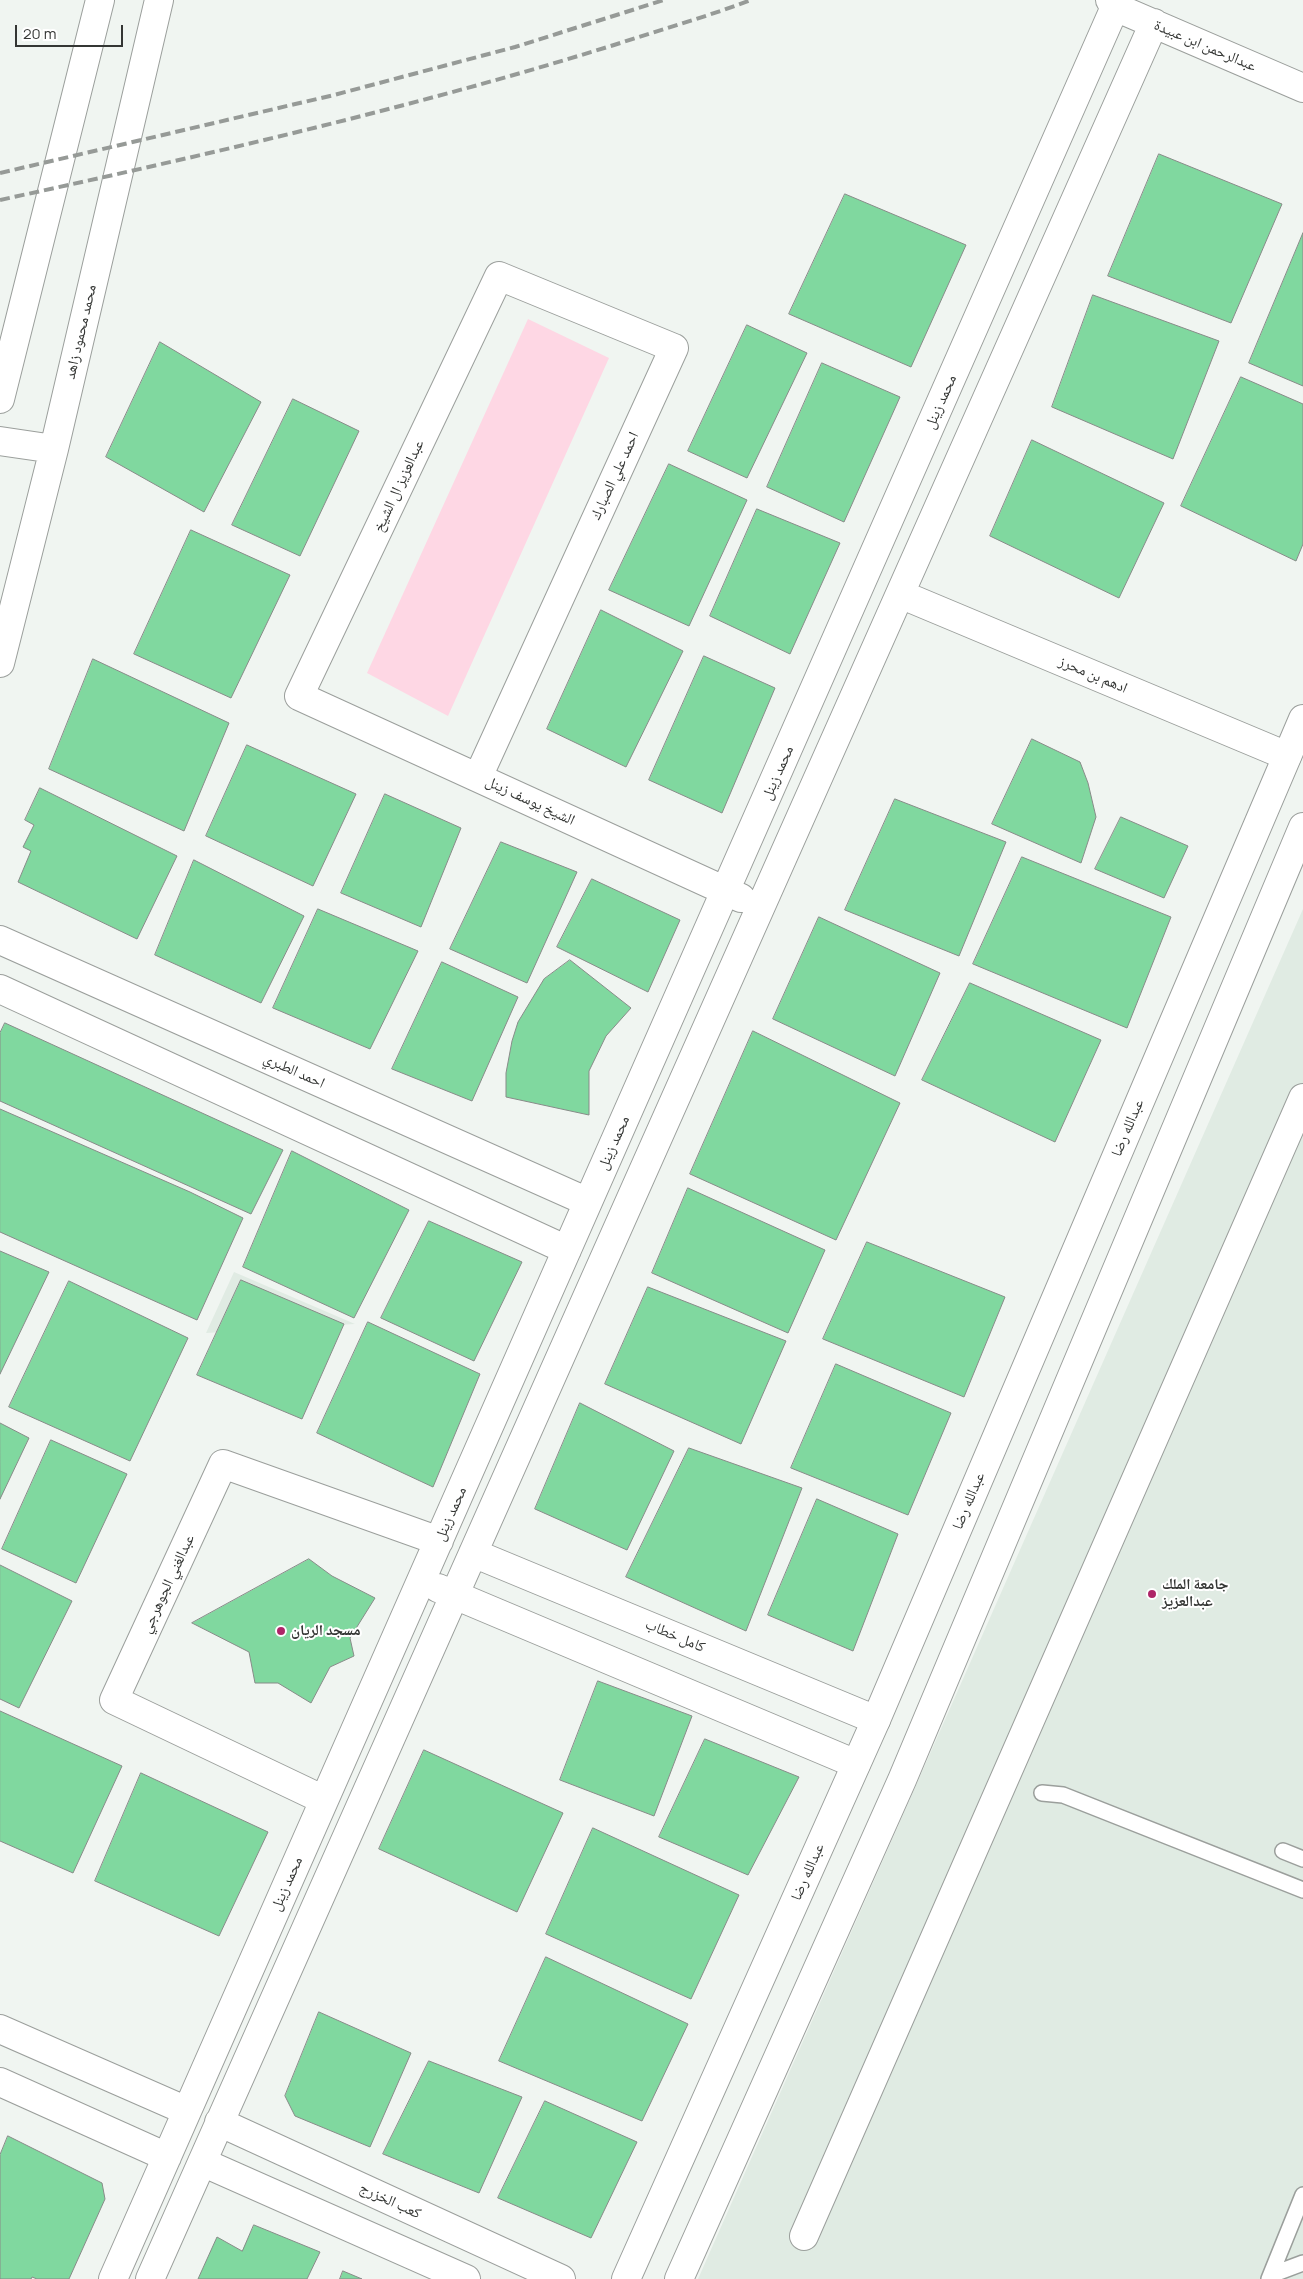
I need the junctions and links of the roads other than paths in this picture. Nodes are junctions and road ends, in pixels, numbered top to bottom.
1 (100, 0) edge
2 (160, 0) edge
3 (1112, 4) edge
4 (1154, 23) junction
5 (1303, 88) edge
6 (499, 276) joint
7 (0, 395) edge
8 (0, 441) edge
9 (54, 449) junction
10 (900, 594) junction
11 (0, 664) edge
12 (299, 696) joint
13 (1303, 719) edge
14 (1287, 756) junction
15 (478, 777) junction
16 (1303, 827) edge
17 (725, 892) junction
18 (761, 906) junction
19 (0, 940) edge
20 (0, 990) edge
21 (1303, 1098) edge
22 (588, 1202) junction
23 (567, 1250) junction
24 (438, 1541) junction
25 (473, 1553) junction
26 (420, 1581) junction
27 (454, 1595) junction
28 (876, 1720) junction
29 (856, 1764) junction
30 (1042, 1793) dead end
31 (324, 1800) junction
32 (1283, 1850) dead end
33 (1303, 1859) edge
34 (1303, 1890) edge
35 (0, 2029) edge
36 (0, 2082) edge
37 (187, 2112) junction
38 (219, 2122) junction
39 (167, 2157) junction
40 (202, 2162) junction
41 (1303, 2195) edge
42 (1296, 2227) edge
43 (804, 2236) dead end
44 (1303, 2263) edge
45 (1270, 2277) edge
46 (113, 2279) edge
47 (150, 2279) edge
48 (466, 2279) edge
49 (561, 2279) edge
50 (626, 2279) edge
51 (679, 2279) edge

1 - 7 street
2 - 9 street, محمد محمود زاهد
3 - 4 street, عبدالرحمن ابن عبيدة
3 - 17 street, محمد زينل
4 - 5 street, عبدالرحمن ابن عبيدة
4 - 10 street
6 - 12 street, عبدالعزيز ال الشيخ
6 - 15 street, احمد علي الصبارك
8 - 9 street
9 - 11 street, محمد محمود زاهد
10 - 14 street, ادهم بن محرز
10 - 18 street
12 - 15 street, الشيخ يوسف زينل
13 - 14 street, عبدالله رضا
14 - 28 street, عبدالله رضا
15 - 17 street, الشيخ يوسف زينل
16 - 51 street
17 - 18 street, الشيخ يوسف زينل
17 - 22 street, محمد زينل
18 - 25 street
19 - 22 street, احمد الطبري
20 - 23 street
21 - 43 street
22 - 23 street, محمد زينل
23 - 24 street, محمد زينل
24 - 26 street, محمد زينل
24 - 31 street, عبدالغني الجوهرجي
25 - 27 street
25 - 28 street, كامل خطاب
26 - 27 street
26 - 31 street, محمد زينل
27 - 29 street
27 - 38 street
28 - 29 street, عبدالله رضا
29 - 50 street, عبدالله رضا
30 - 34 lane
31 - 37 street, محمد زينل
32 - 33 lane
35 - 37 street
36 - 39 street
37 - 39 street, محمد زينل
38 - 40 street
38 - 49 street, كعب الخزرج
39 - 46 street, محمد زينل
40 - 47 street
40 - 48 street
41 - 42 lane
42 - 45 lane
44 - 45 lane

